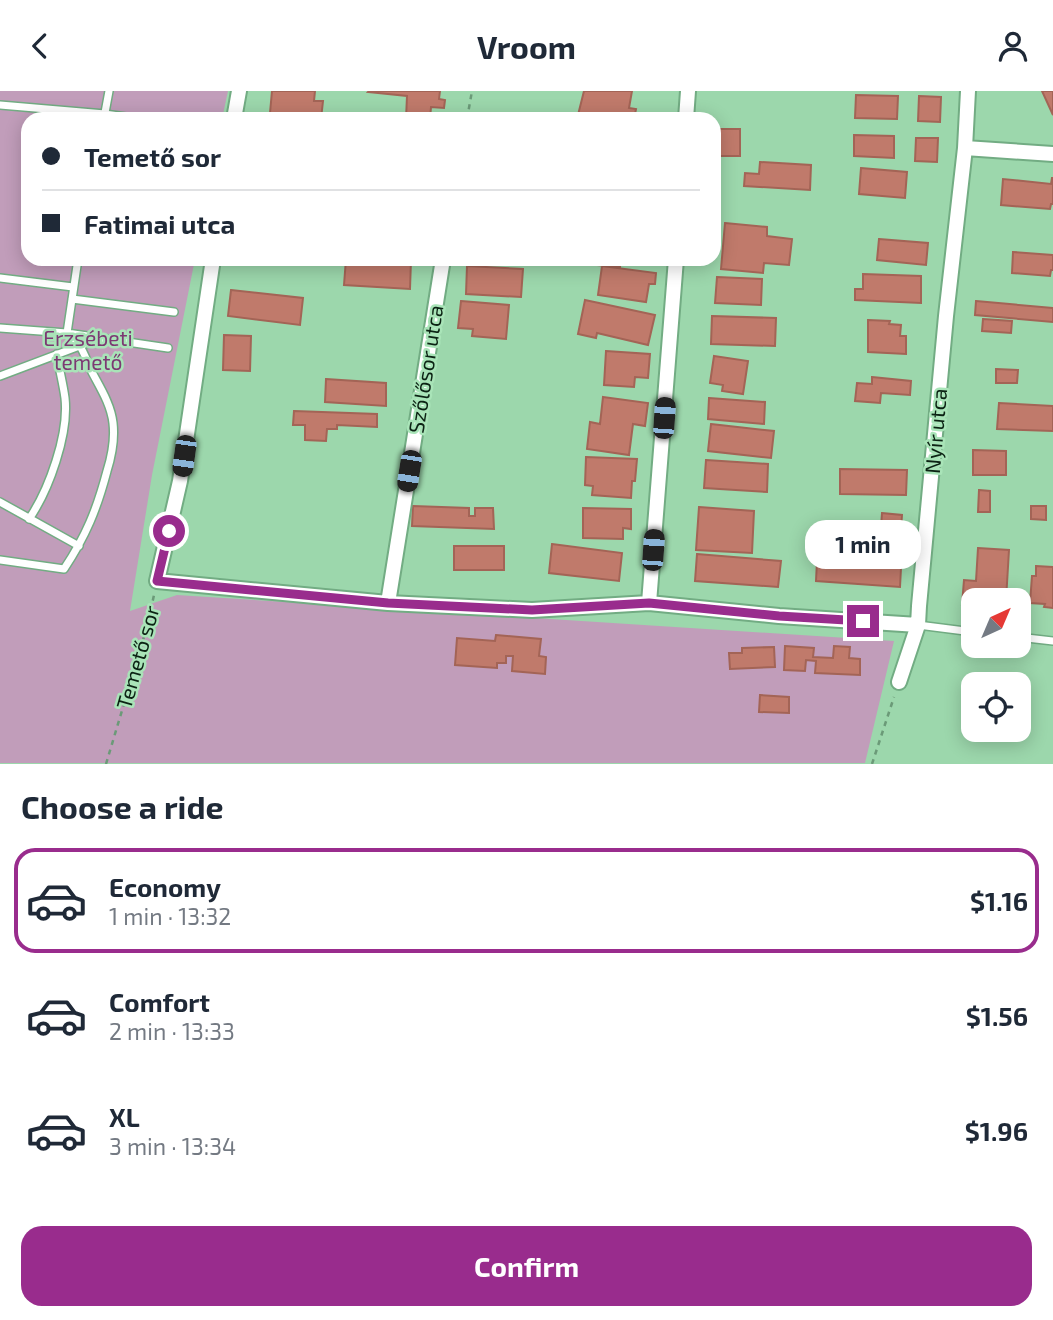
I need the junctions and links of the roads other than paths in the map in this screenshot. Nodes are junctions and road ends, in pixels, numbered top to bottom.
1 (109, 91) edge
2 (239, 91) edge
3 (688, 91) edge
4 (968, 91) edge
5 (0, 105) edge
6 (61, 112) edge
7 (105, 112) edge
8 (235, 112) edge
9 (686, 112) edge
10 (965, 148) junction
11 (1053, 154) edge
12 (77, 266) edge
13 (212, 266) edge
14 (442, 266) edge
15 (675, 266) edge
16 (0, 278) edge
17 (73, 287) junction
18 (72, 299) junction
19 (174, 312) dead end
20 (0, 328) edge
21 (67, 334) junction
22 (100, 338) junction
23 (80, 345) junction
24 (168, 348) dead end
25 (57, 354) junction
26 (0, 376) edge
27 (0, 502) edge
28 (29, 519) junction
29 (79, 546) junction
30 (0, 560) edge
31 (388, 603) junction
32 (649, 603) junction
33 (918, 625) junction
34 (961, 630) edge
35 (1031, 638) edge
36 (1053, 641) edge
37 (899, 682) road end

1 - 7 lane
2 - 8 street
3 - 9 street
4 - 10 street, Nyír utca
5 - 6 lane
10 - 11 street
10 - 33 street, Nyír utca
12 - 17 lane
13 - 31 street, Temető sor
14 - 31 street, Szőlősor utca
15 - 32 street
16 - 17 lane
17 - 18 lane
18 - 19 lane
18 - 21 lane
20 - 21 lane
21 - 22 lane
21 - 23 lane
22 - 23 lane
22 - 24 lane
23 - 25 lane
23 - 29 lane
25 - 26 lane
25 - 28 lane
27 - 28 lane
28 - 29 lane
29 - 30 lane
31 - 32 street
32 - 33 street
33 - 34 lane
33 - 37 street, Nyír utca
35 - 36 lane

